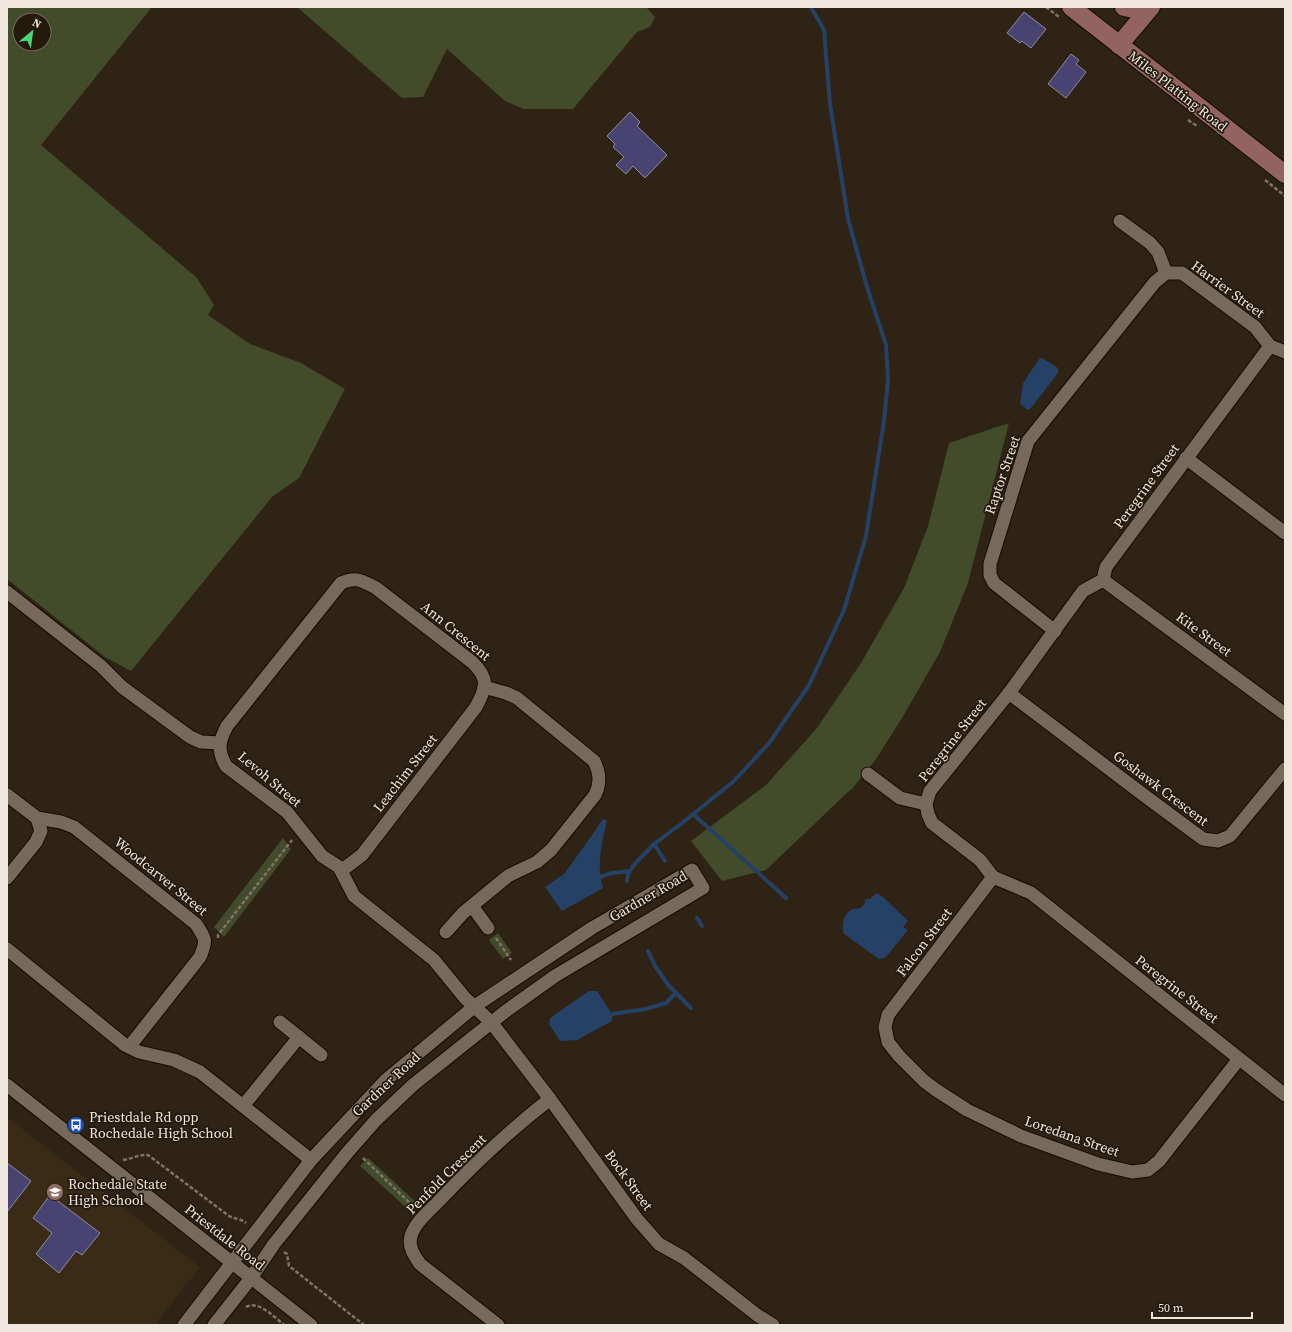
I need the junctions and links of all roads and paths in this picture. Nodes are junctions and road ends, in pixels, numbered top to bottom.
1 (1071, 7) edge
2 (1124, 7) edge
3 (1142, 7) edge
4 (1151, 7) edge
5 (1119, 45) junction
6 (1285, 174) edge
7 (1120, 221) dead end
8 (1166, 273) junction
9 (1270, 346) junction
10 (1285, 352) edge
11 (1186, 458) junction
12 (1285, 533) edge
13 (1103, 580) junction
14 (7, 592) edge
15 (1055, 631) junction
16 (484, 687) junction
17 (1009, 693) junction
18 (1285, 714) edge
19 (220, 743) junction
20 (1285, 768) edge
21 (868, 774) dead end
22 (7, 795) edge
23 (926, 804) junction
24 (36, 818) junction
25 (292, 840) dead end
26 (341, 871) junction
27 (993, 877) junction
28 (7, 878) edge
29 (472, 906) junction
30 (488, 928) joint
31 (446, 932) dead end
32 (217, 944) dead end
33 (7, 949) edge
34 (511, 960) dead end
35 (475, 1006) junction
36 (280, 1022) dead end
37 (491, 1022) junction
38 (885, 1027) joint
39 (299, 1037) junction
40 (129, 1047) junction
41 (322, 1056) dead end
42 (1240, 1059) junction
43 (7, 1085) edge
44 (1285, 1094) edge
45 (550, 1099) junction
46 (243, 1106) junction
47 (363, 1158) dead end
48 (310, 1160) junction
49 (106, 1163) junction
50 (420, 1221) junction
51 (256, 1231) junction
52 (274, 1244) junction
53 (232, 1263) junction
54 (251, 1278) junction
55 (242, 1310) dead end
56 (184, 1325) edge
57 (214, 1325) edge
58 (284, 1325) edge
59 (311, 1325) edge
60 (364, 1325) edge
61 (498, 1325) edge
62 (772, 1325) edge

1 - 5 main road, Miles Platting Road
2 - 3 main road
4 - 5 main road
5 - 6 main road, Miles Platting Road
7 - 8 street
8 - 9 street, Harrier Street
8 - 15 street, Raptor Street
9 - 10 street
9 - 11 street, Peregrine Street
11 - 12 street
11 - 13 street, Peregrine Street
13 - 15 street, Peregrine Street
13 - 18 street, Kite Street
14 - 19 street
15 - 17 street, Peregrine Street
16 - 19 street, Ann Crescent
16 - 26 street, Leachim Street
16 - 29 street
17 - 20 street, Goshawk Crescent
17 - 23 street, Peregrine Street
19 - 26 street, Levoh Street
21 - 23 street
22 - 24 street, Woodcarver Street
23 - 27 street, Peregrine Street
24 - 28 street
24 - 40 street, Woodcarver Street
25 - 32 path
26 - 35 street, Levoh Street
27 - 38 street, Falcon Street
27 - 42 street, Peregrine Street
29 - 30 street
29 - 31 street
30 - 34 path
33 - 40 street
35 - 37 street, Levoh Street
35 - 37 street, Gardner Road
35 - 48 street, Gardner Road
36 - 39 street
37 - 45 street, Bock Street
37 - 52 street, Gardner Road
38 - 42 street, Loredana Street
39 - 41 street
39 - 46 street
40 - 46 street
42 - 44 street, Peregrine Street
43 - 49 street, Priestdale Road
45 - 50 street, Penfold Crescent
45 - 62 street, Bock Street
46 - 48 street
47 - 50 path
48 - 51 street, Gardner Road
49 - 51 path
49 - 53 street, Priestdale Road
50 - 61 street, Penfold Crescent
51 - 53 street, Gardner Road
52 - 54 street, Gardner Road
52 - 60 path
53 - 54 street, Priestdale Road
53 - 56 street, Gardner Road
54 - 57 street, Gardner Road
54 - 59 street, Priestdale Road
55 - 58 path

